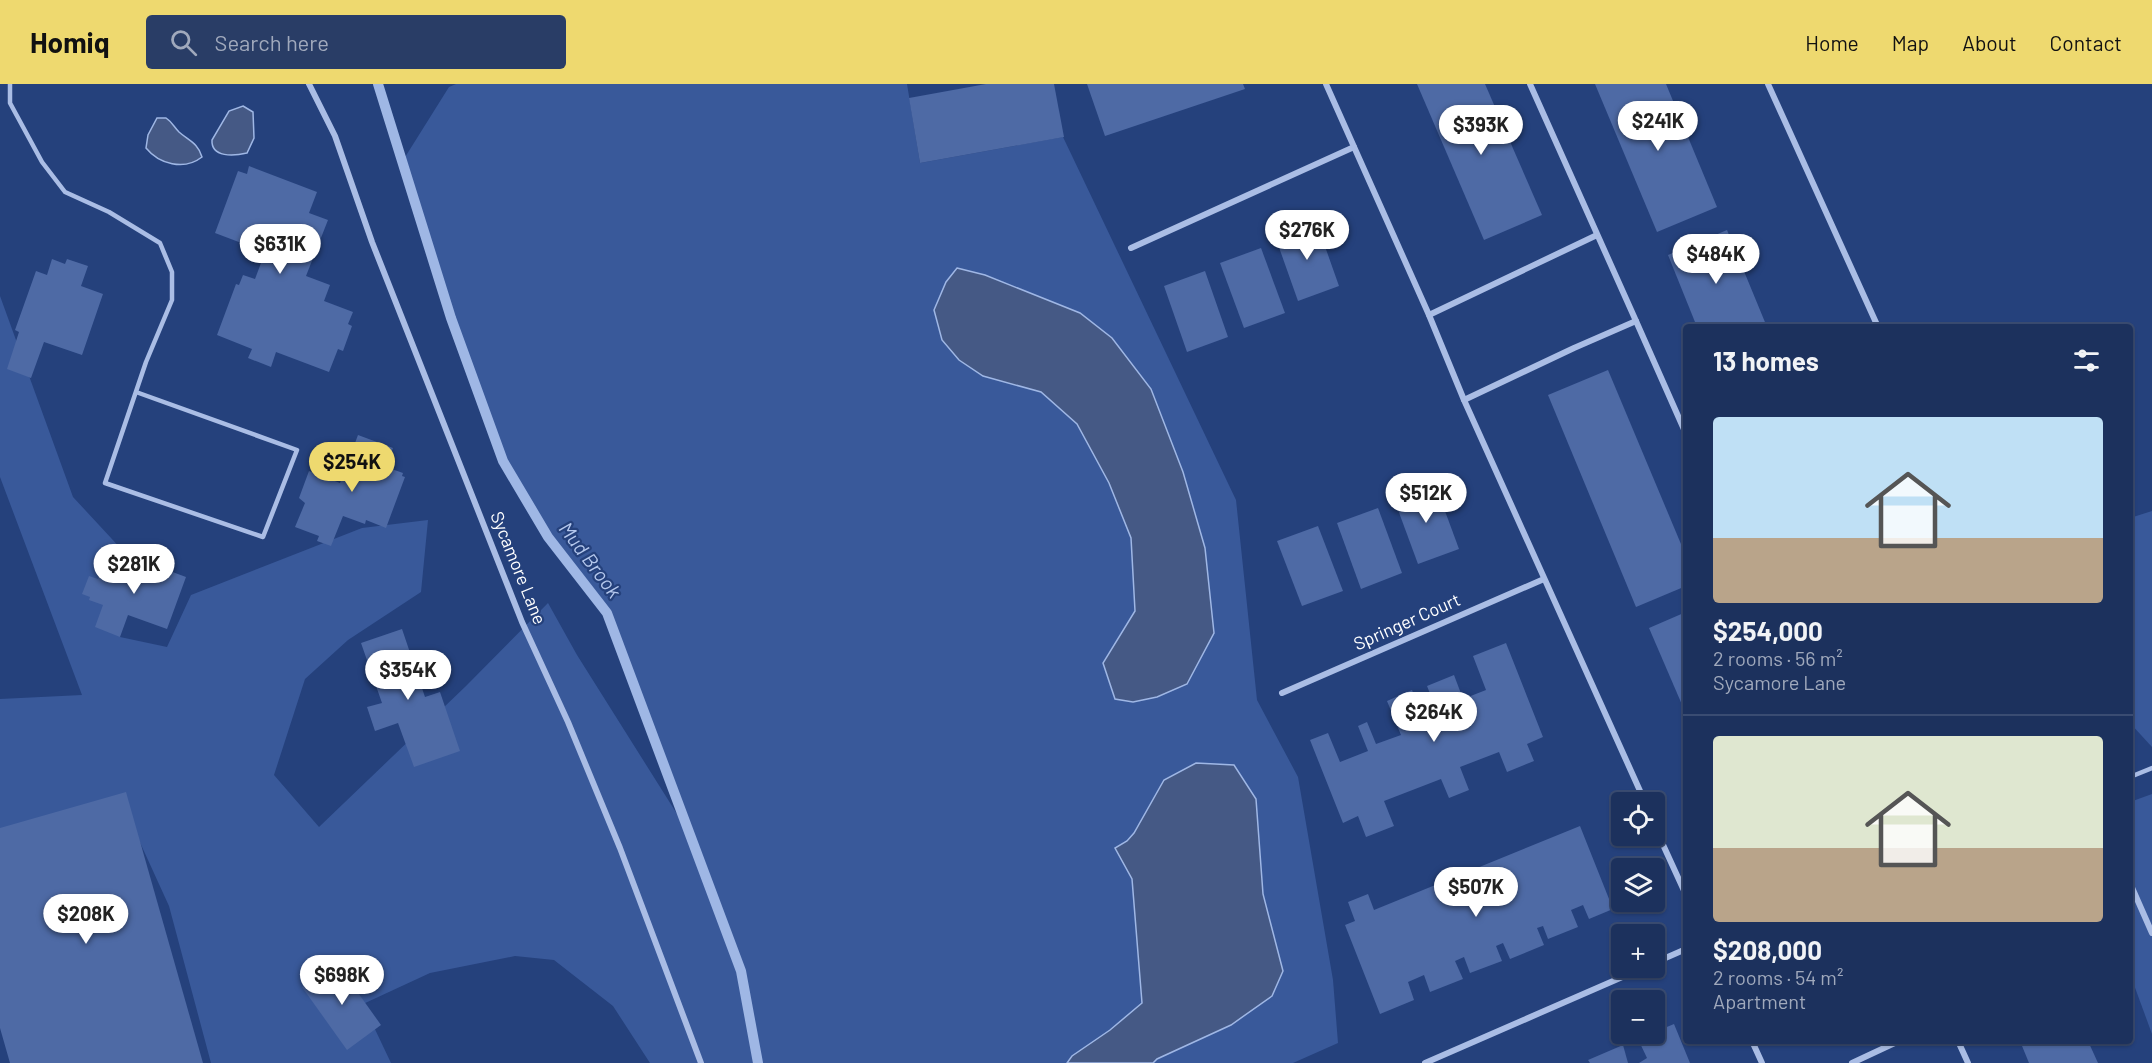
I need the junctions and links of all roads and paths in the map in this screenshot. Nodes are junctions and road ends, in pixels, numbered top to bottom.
1 (9, 84) edge
2 (309, 84) edge
3 (1326, 84) edge
4 (1530, 84) edge
5 (1768, 84) edge
6 (1354, 147) junction
7 (1598, 235) junction
8 (1131, 248) dead end
9 (1429, 315) junction
10 (1636, 321) junction
11 (1877, 324) edge
12 (136, 392) junction
13 (1464, 400) junction
14 (1683, 427) edge
15 (1544, 579) junction
16 (1282, 693) dead end
17 (2152, 768) edge
18 (2133, 776) edge
19 (1640, 792) edge
20 (1664, 846) edge
21 (1683, 888) edge
22 (2133, 890) edge
23 (2152, 931) edge
24 (1683, 950) edge
25 (1665, 958) edge
26 (1620, 978) edge
27 (1753, 1044) edge
28 (1893, 1044) edge
29 (1959, 1044) edge
30 (702, 1063) edge
31 (1425, 1063) edge
32 (1762, 1063) edge
33 (1852, 1063) edge
34 (1968, 1063) edge

1 - 12 lane
2 - 30 street, Sycamore Lane
3 - 6 street
4 - 7 street
5 - 11 street
6 - 8 street
6 - 9 street
7 - 9 street
7 - 10 street
9 - 13 street
10 - 13 street
10 - 14 street
12 - 12 lane
13 - 15 street
15 - 16 street, Springer Court
15 - 19 street
17 - 18 lane
20 - 21 street
22 - 23 street
24 - 25 street
26 - 31 street
27 - 32 street
28 - 33 street
29 - 34 street

